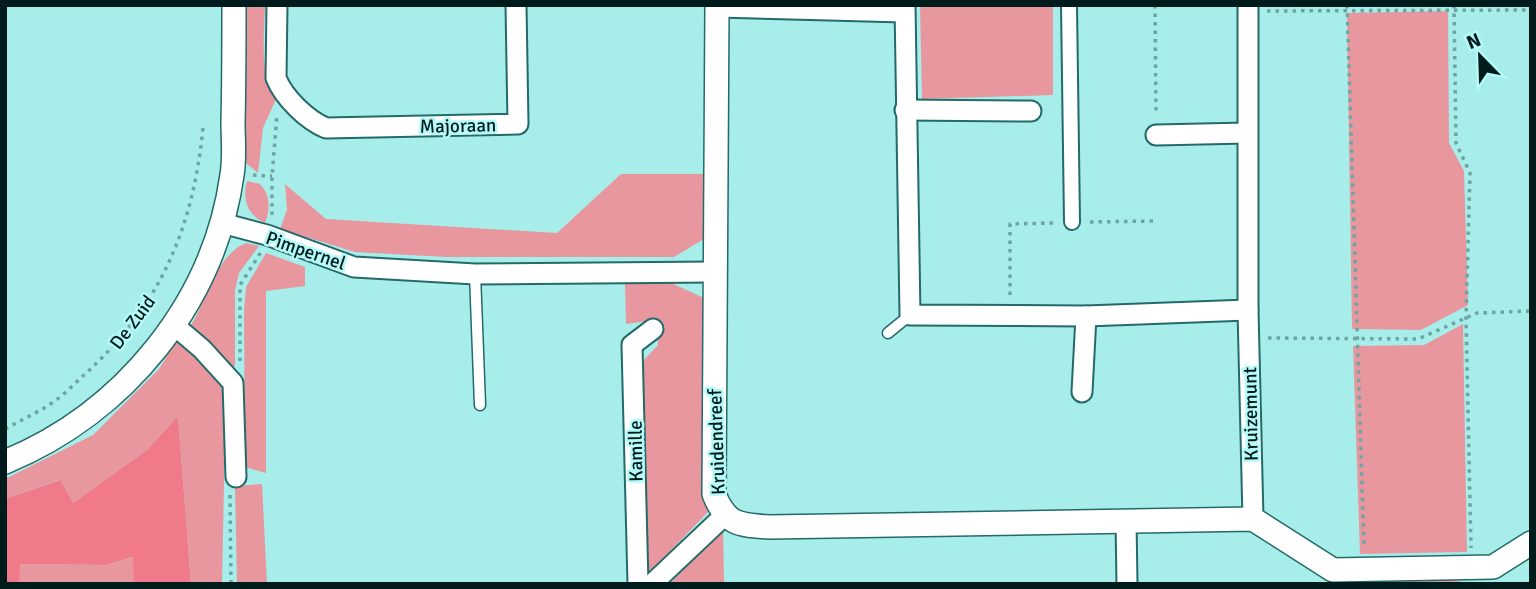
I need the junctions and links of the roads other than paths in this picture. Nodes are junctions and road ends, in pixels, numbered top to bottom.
1 (234, 5) edge
2 (277, 5) edge
3 (516, 5) edge
4 (1069, 5) edge
5 (717, 6) edge
6 (904, 8) edge
7 (1248, 8) edge
8 (905, 110) junction
9 (1031, 111) dead end
10 (1247, 133) junction
11 (1156, 135) road end
12 (1072, 222) road end
13 (222, 223) junction
14 (713, 272) junction
15 (475, 274) junction
16 (1248, 310) junction
17 (911, 315) junction
18 (1086, 317) junction
19 (175, 326) junction
20 (653, 329) dead end
21 (888, 333) dead end
22 (1082, 392) dead end
23 (480, 405) dead end
24 (5, 462) edge
25 (236, 477) road end
26 (725, 514) junction
27 (1253, 519) junction
28 (1126, 521) junction
29 (1531, 543) edge
30 (1486, 573) edge
31 (1333, 577) edge
32 (638, 584) edge
33 (652, 584) edge
34 (1127, 584) edge

1 - 13 street, De Zuid
2 - 3 street, Majoraan
4 - 12 street
5 - 6 street
5 - 14 street, Kruidendreef
6 - 8 street
7 - 10 street, Kruizemunt
8 - 9 street
8 - 17 street
10 - 11 street
10 - 16 street, Kruizemunt
13 - 15 street, Pimpernel
13 - 19 street, De Zuid
14 - 15 street, Pimpernel
14 - 26 street, Kruidendreef
15 - 23 lane
16 - 18 street
16 - 27 street, Kruizemunt
17 - 18 street
17 - 21 lane
18 - 22 street
19 - 24 street, De Zuid
19 - 25 street, De Zuid
20 - 32 street, Kamille
26 - 28 street, Kruidendreef
26 - 33 street
27 - 28 street, Kruidendreef
27 - 31 street
28 - 34 street
29 - 30 street
30 - 31 street

